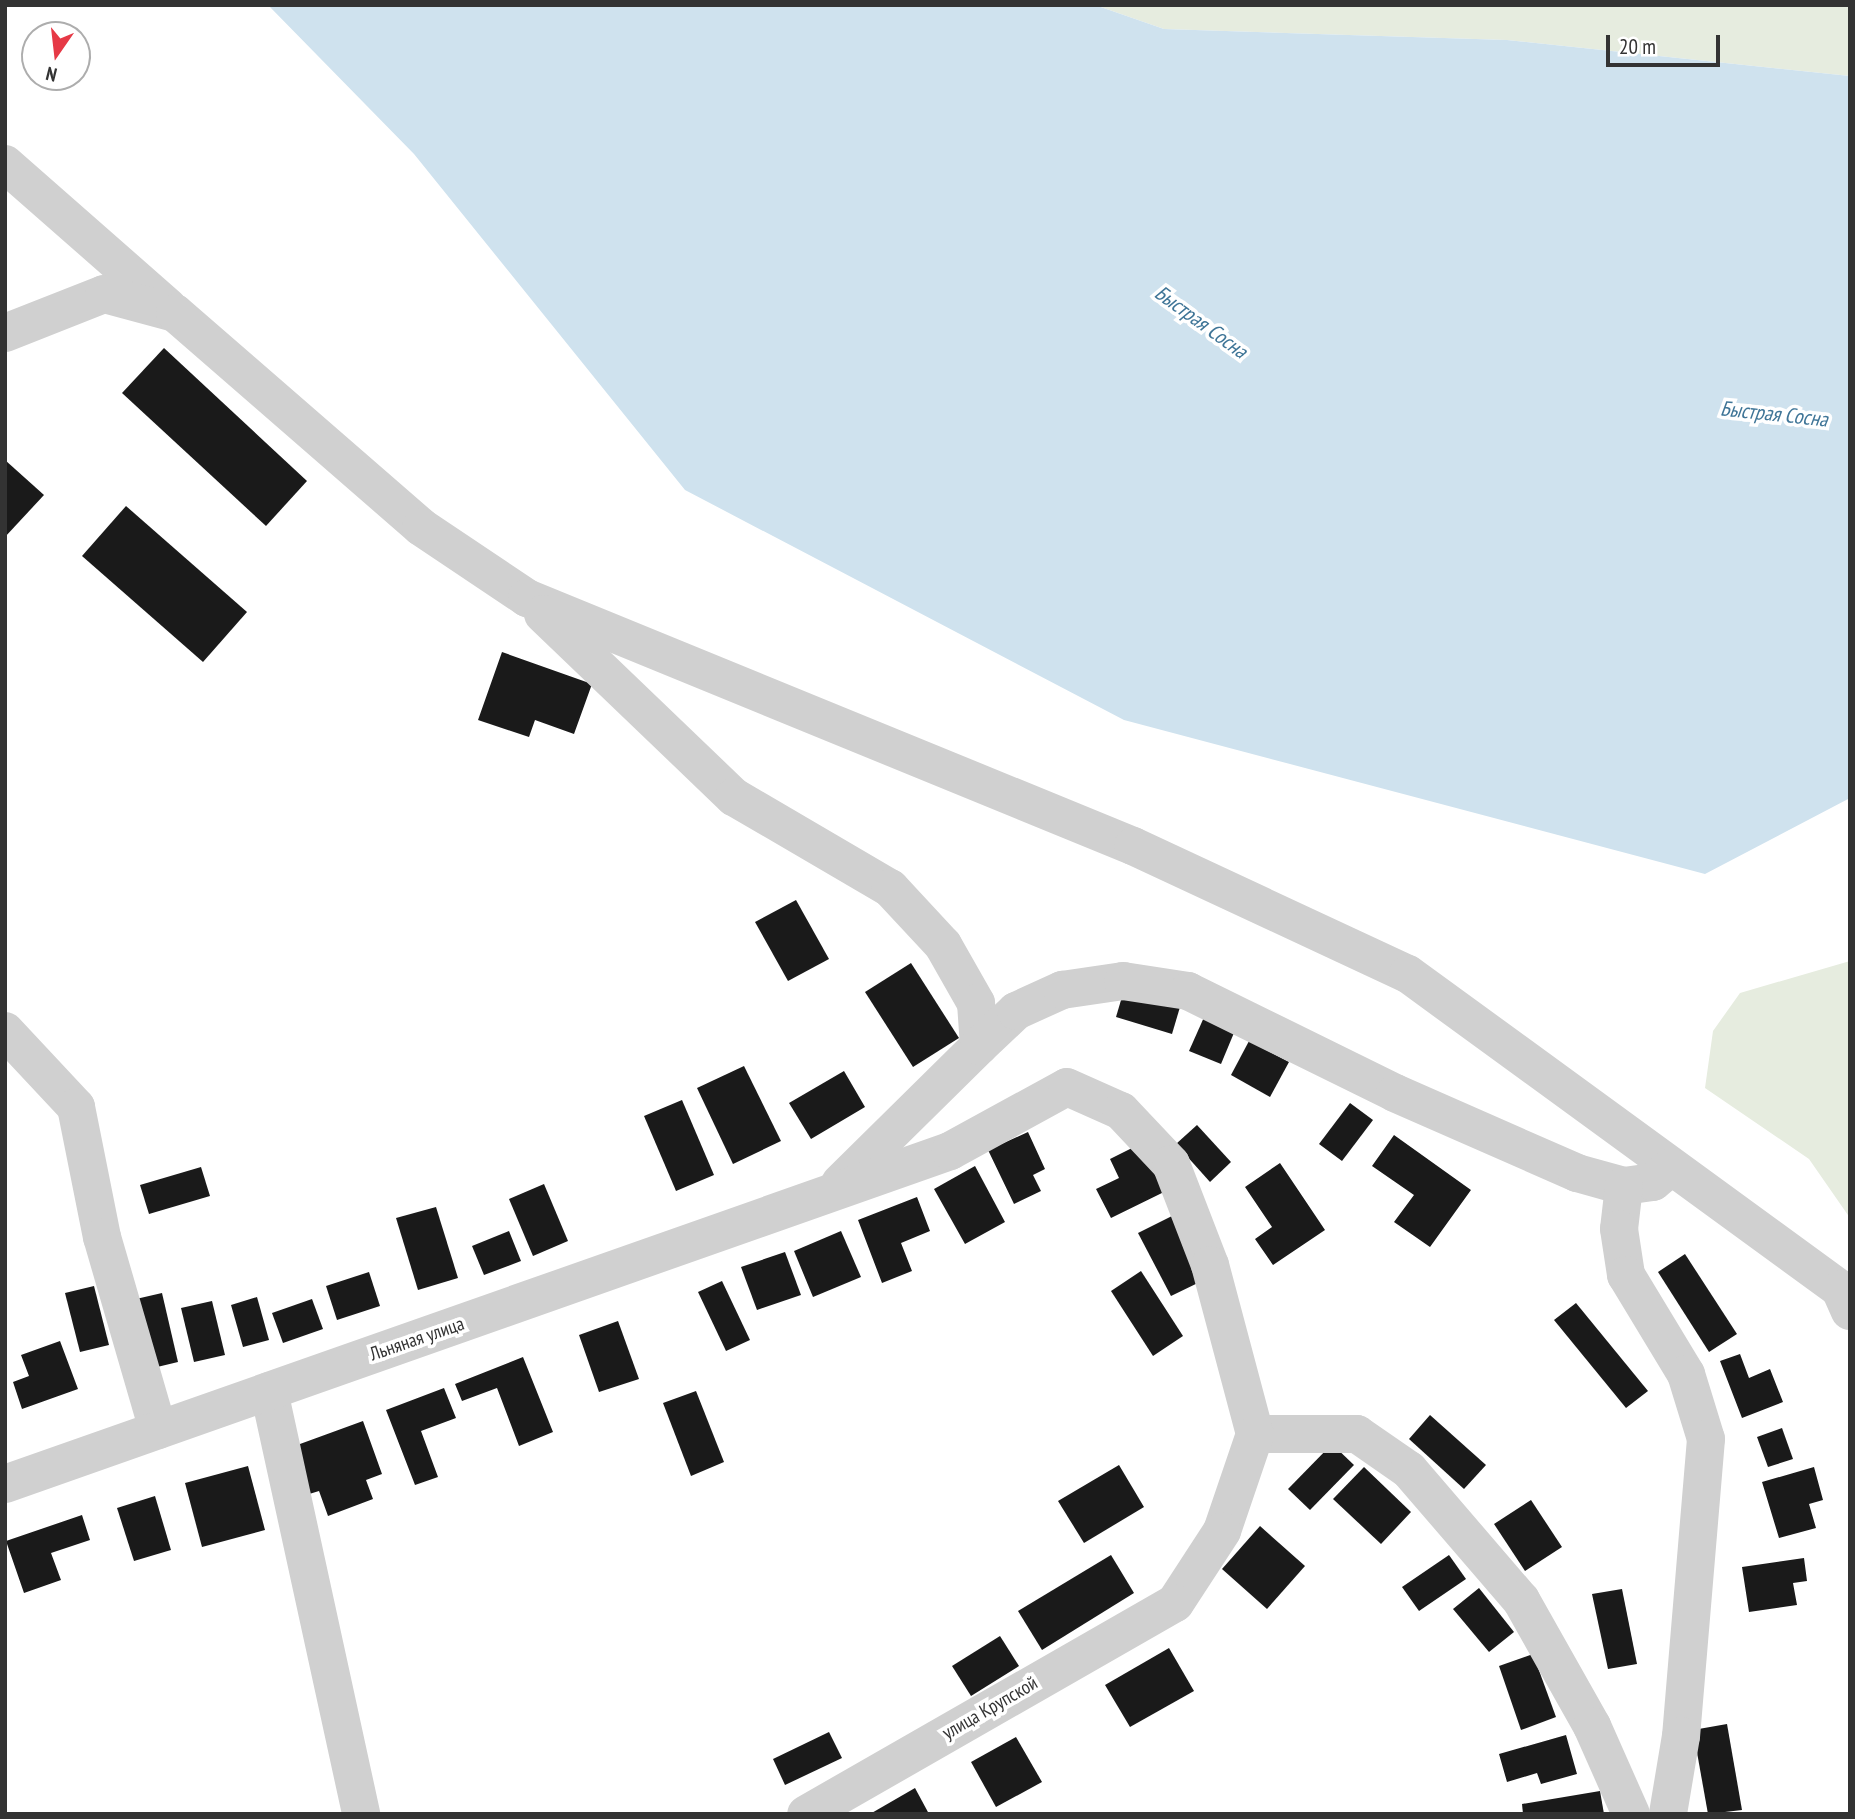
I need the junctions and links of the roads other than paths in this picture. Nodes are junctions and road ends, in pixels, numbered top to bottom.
1 (5, 164) edge
2 (175, 313) junction
3 (5, 332) edge
4 (527, 598) junction
5 (5, 1031) edge
6 (979, 1046) junction
7 (1671, 1167) junction
8 (1624, 1186) junction
9 (828, 1195) junction
10 (1850, 1311) edge
11 (269, 1391) junction
12 (158, 1430) junction
13 (1255, 1434) junction
14 (5, 1484) edge
15 (361, 1814) edge
16 (806, 1814) edge
17 (1631, 1814) edge
18 (1668, 1814) edge

1 - 2 street
2 - 3 street
2 - 4 street
4 - 6 street
4 - 7 street
5 - 12 street
6 - 8 street
6 - 9 street
7 - 8 street
7 - 10 street
8 - 18 street
9 - 11 street, Льняная улица
9 - 13 street, Льняная улица
11 - 12 street, Льняная улица
11 - 15 street
12 - 14 street, Льняная улица
13 - 16 street, улица Крупской
13 - 17 street

